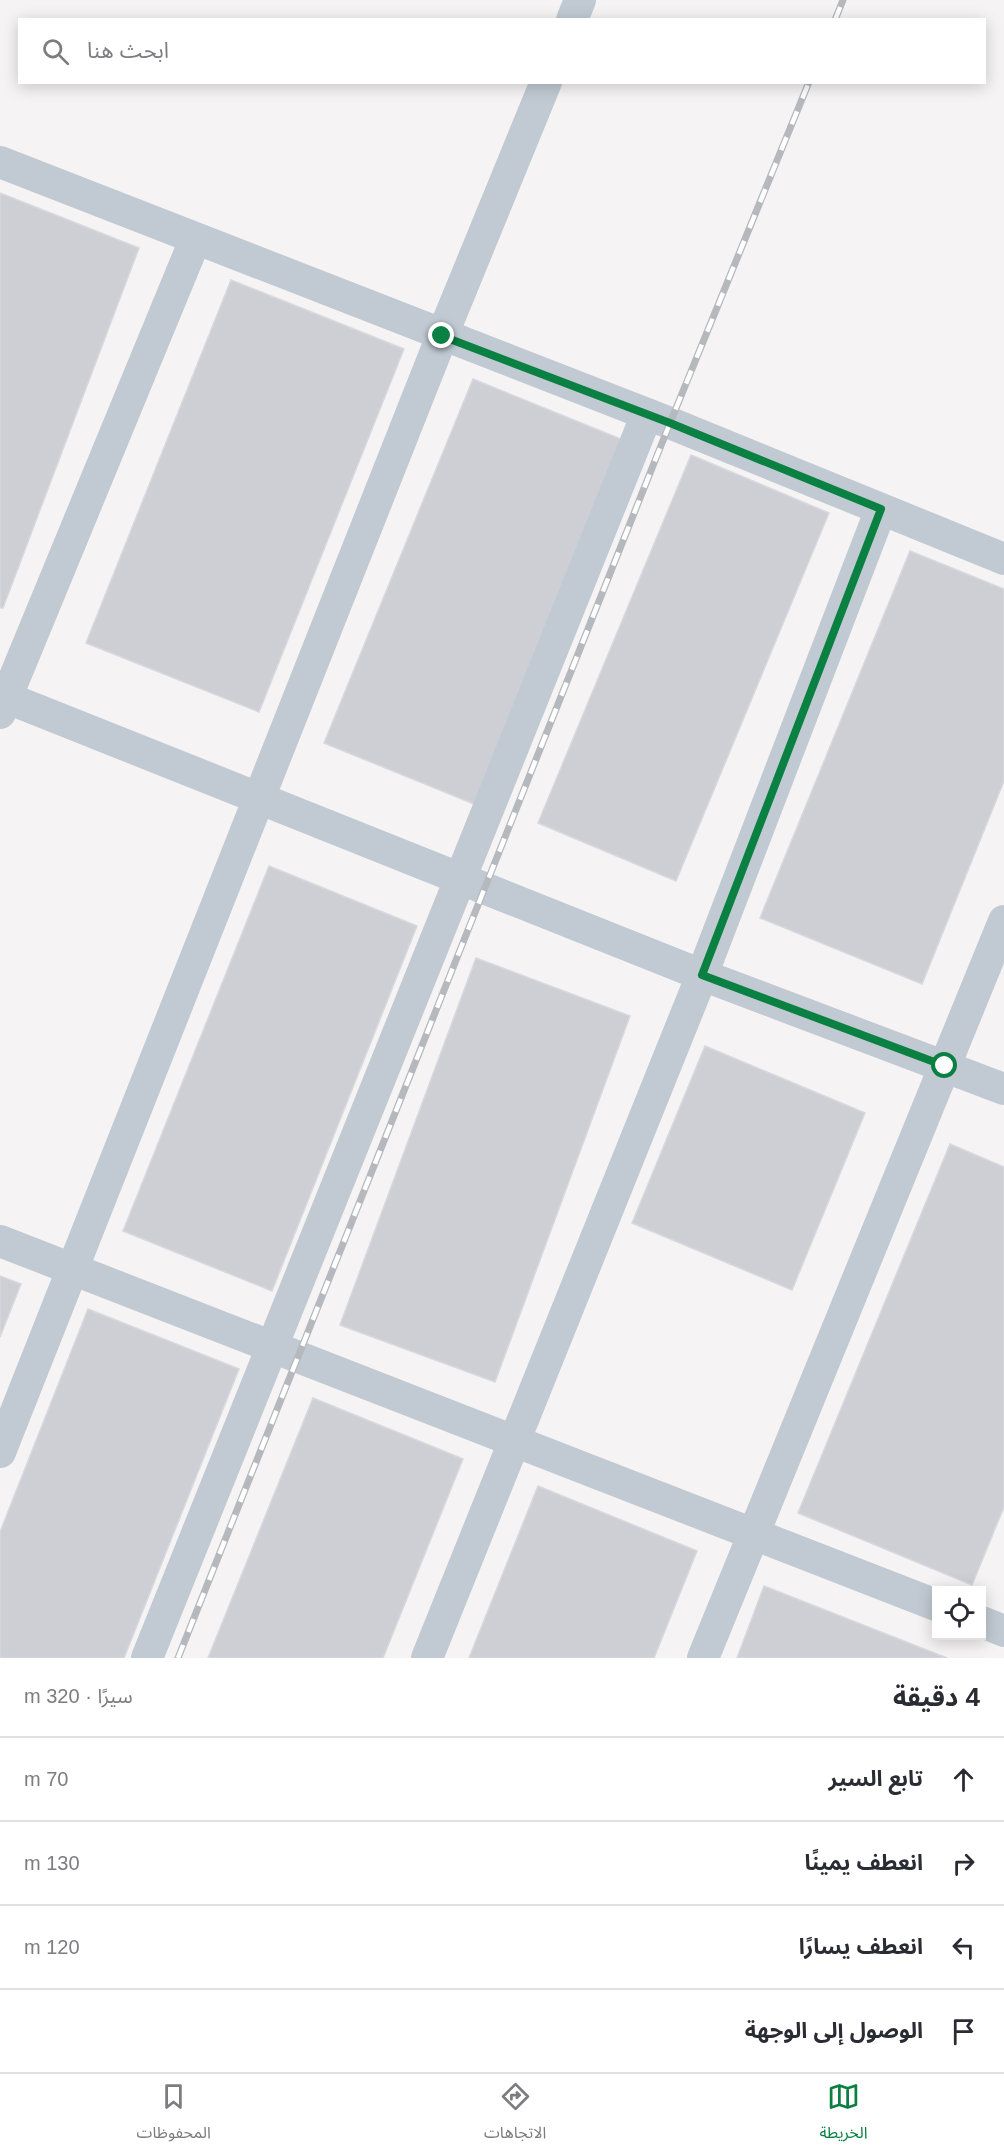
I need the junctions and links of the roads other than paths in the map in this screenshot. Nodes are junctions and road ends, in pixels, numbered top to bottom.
1 (580, 0) edge
2 (573, 18) edge
3 (545, 84) edge
4 (0, 162) edge
5 (195, 240) junction
6 (442, 336) junction
7 (647, 414) junction
8 (881, 509) junction
9 (1004, 559) edge
10 (2, 702) edge
11 (257, 800) junction
12 (461, 881) junction
13 (1004, 921) edge
14 (702, 975) junction
15 (945, 1066) junction
16 (1004, 1089) edge
17 (0, 1241) edge
18 (70, 1269) junction
19 (273, 1348) junction
20 (513, 1441) junction
21 (0, 1452) edge
22 (752, 1534) junction
23 (932, 1603) edge
24 (986, 1624) edge
25 (1004, 1631) edge
26 (1004, 1647) edge
27 (147, 1658) edge
28 (427, 1658) edge
29 (703, 1658) edge
30 (1000, 1658) edge

1 - 2 street
3 - 6 street
4 - 5 street
5 - 6 street
5 - 10 street
6 - 7 street
6 - 11 street
7 - 8 street
7 - 12 street
8 - 9 street
8 - 14 street
10 - 11 street
11 - 12 street
11 - 18 street
12 - 14 street
12 - 19 street
13 - 15 street
14 - 15 street
14 - 20 street
15 - 16 street
15 - 22 street
17 - 18 street
18 - 19 street
18 - 21 street
19 - 20 street
19 - 27 street
20 - 22 street
20 - 28 street
22 - 23 street
22 - 29 street
24 - 25 street
26 - 30 street

